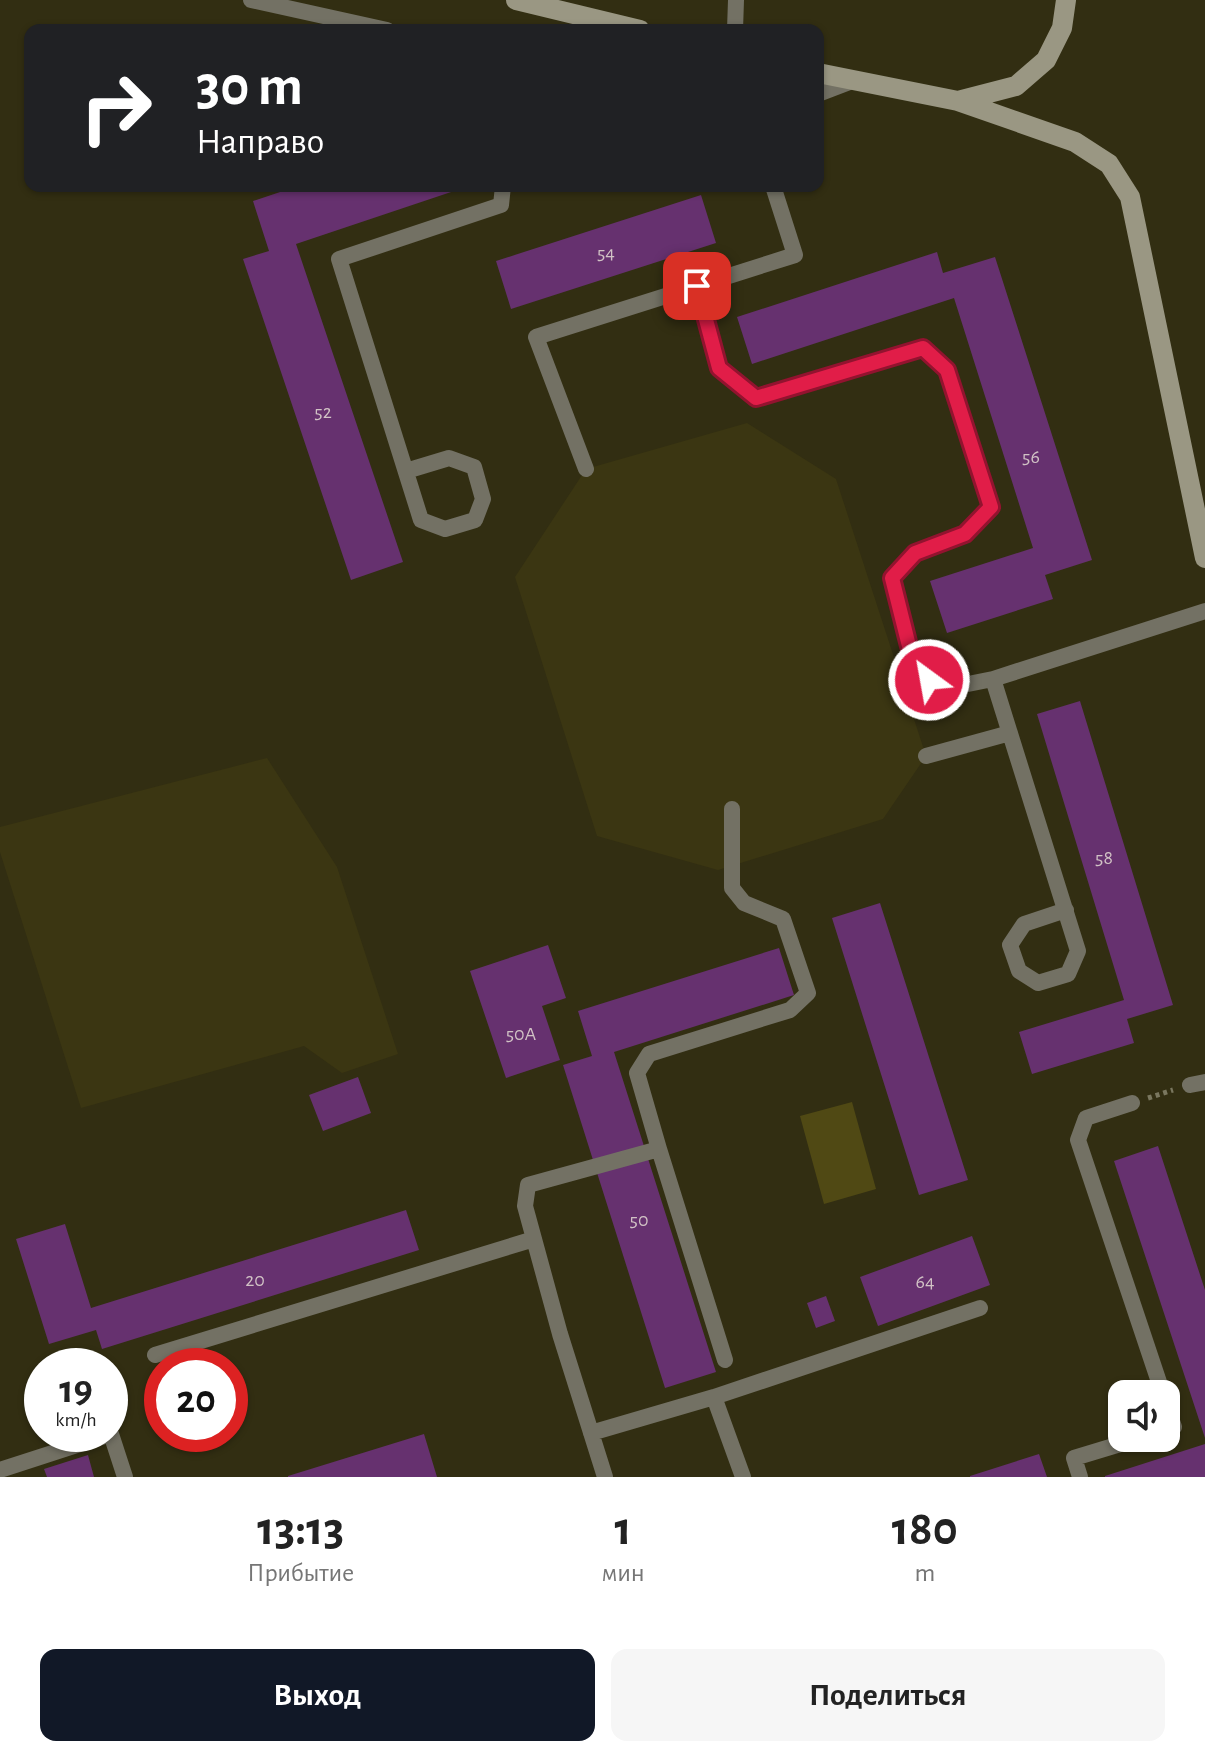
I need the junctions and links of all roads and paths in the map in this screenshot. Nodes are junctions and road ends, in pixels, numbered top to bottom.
1 (251, 0) edge
2 (516, 0) edge
3 (736, 0) edge
4 (1066, 0) edge
5 (360, 24) edge
6 (615, 24) edge
7 (735, 24) edge
8 (824, 74) edge
9 (852, 81) junction
10 (824, 92) edge
11 (958, 101) junction
12 (502, 192) edge
13 (775, 192) edge
14 (697, 286) junction
15 (586, 469) dead end
16 (406, 471) junction
17 (1205, 558) edge
18 (1205, 611) edge
19 (993, 679) junction
20 (1010, 733) junction
21 (926, 756) dead end
22 (732, 809) dead end
23 (1066, 910) junction
24 (1198, 1084) edge
25 (1132, 1103) joint
26 (659, 1149) junction
27 (534, 1239) junction
28 (980, 1308) dead end
29 (178, 1348) edge
30 (725, 1360) dead end
31 (1158, 1380) edge
32 (714, 1397) junction
33 (591, 1433) junction
34 (1108, 1448) edge
35 (0, 1470) edge
36 (125, 1477) edge
37 (605, 1477) edge
38 (743, 1477) edge
39 (1080, 1477) edge

1 - 5 lane
2 - 6 main road
3 - 7 lane
4 - 11 main road
8 - 9 main road
9 - 10 lane
9 - 11 main road
11 - 17 main road
12 - 16 lane
13 - 14 lane
14 - 15 lane
14 - 19 lane
16 - 16 lane
18 - 19 lane
19 - 20 lane
20 - 21 lane
20 - 23 lane
22 - 26 lane
23 - 23 lane
24 - 25 path
25 - 31 lane
26 - 27 lane
26 - 30 lane
27 - 29 lane
27 - 33 lane
28 - 32 lane
32 - 33 lane
32 - 38 lane
33 - 37 lane
34 - 39 lane
35 - 36 lane

